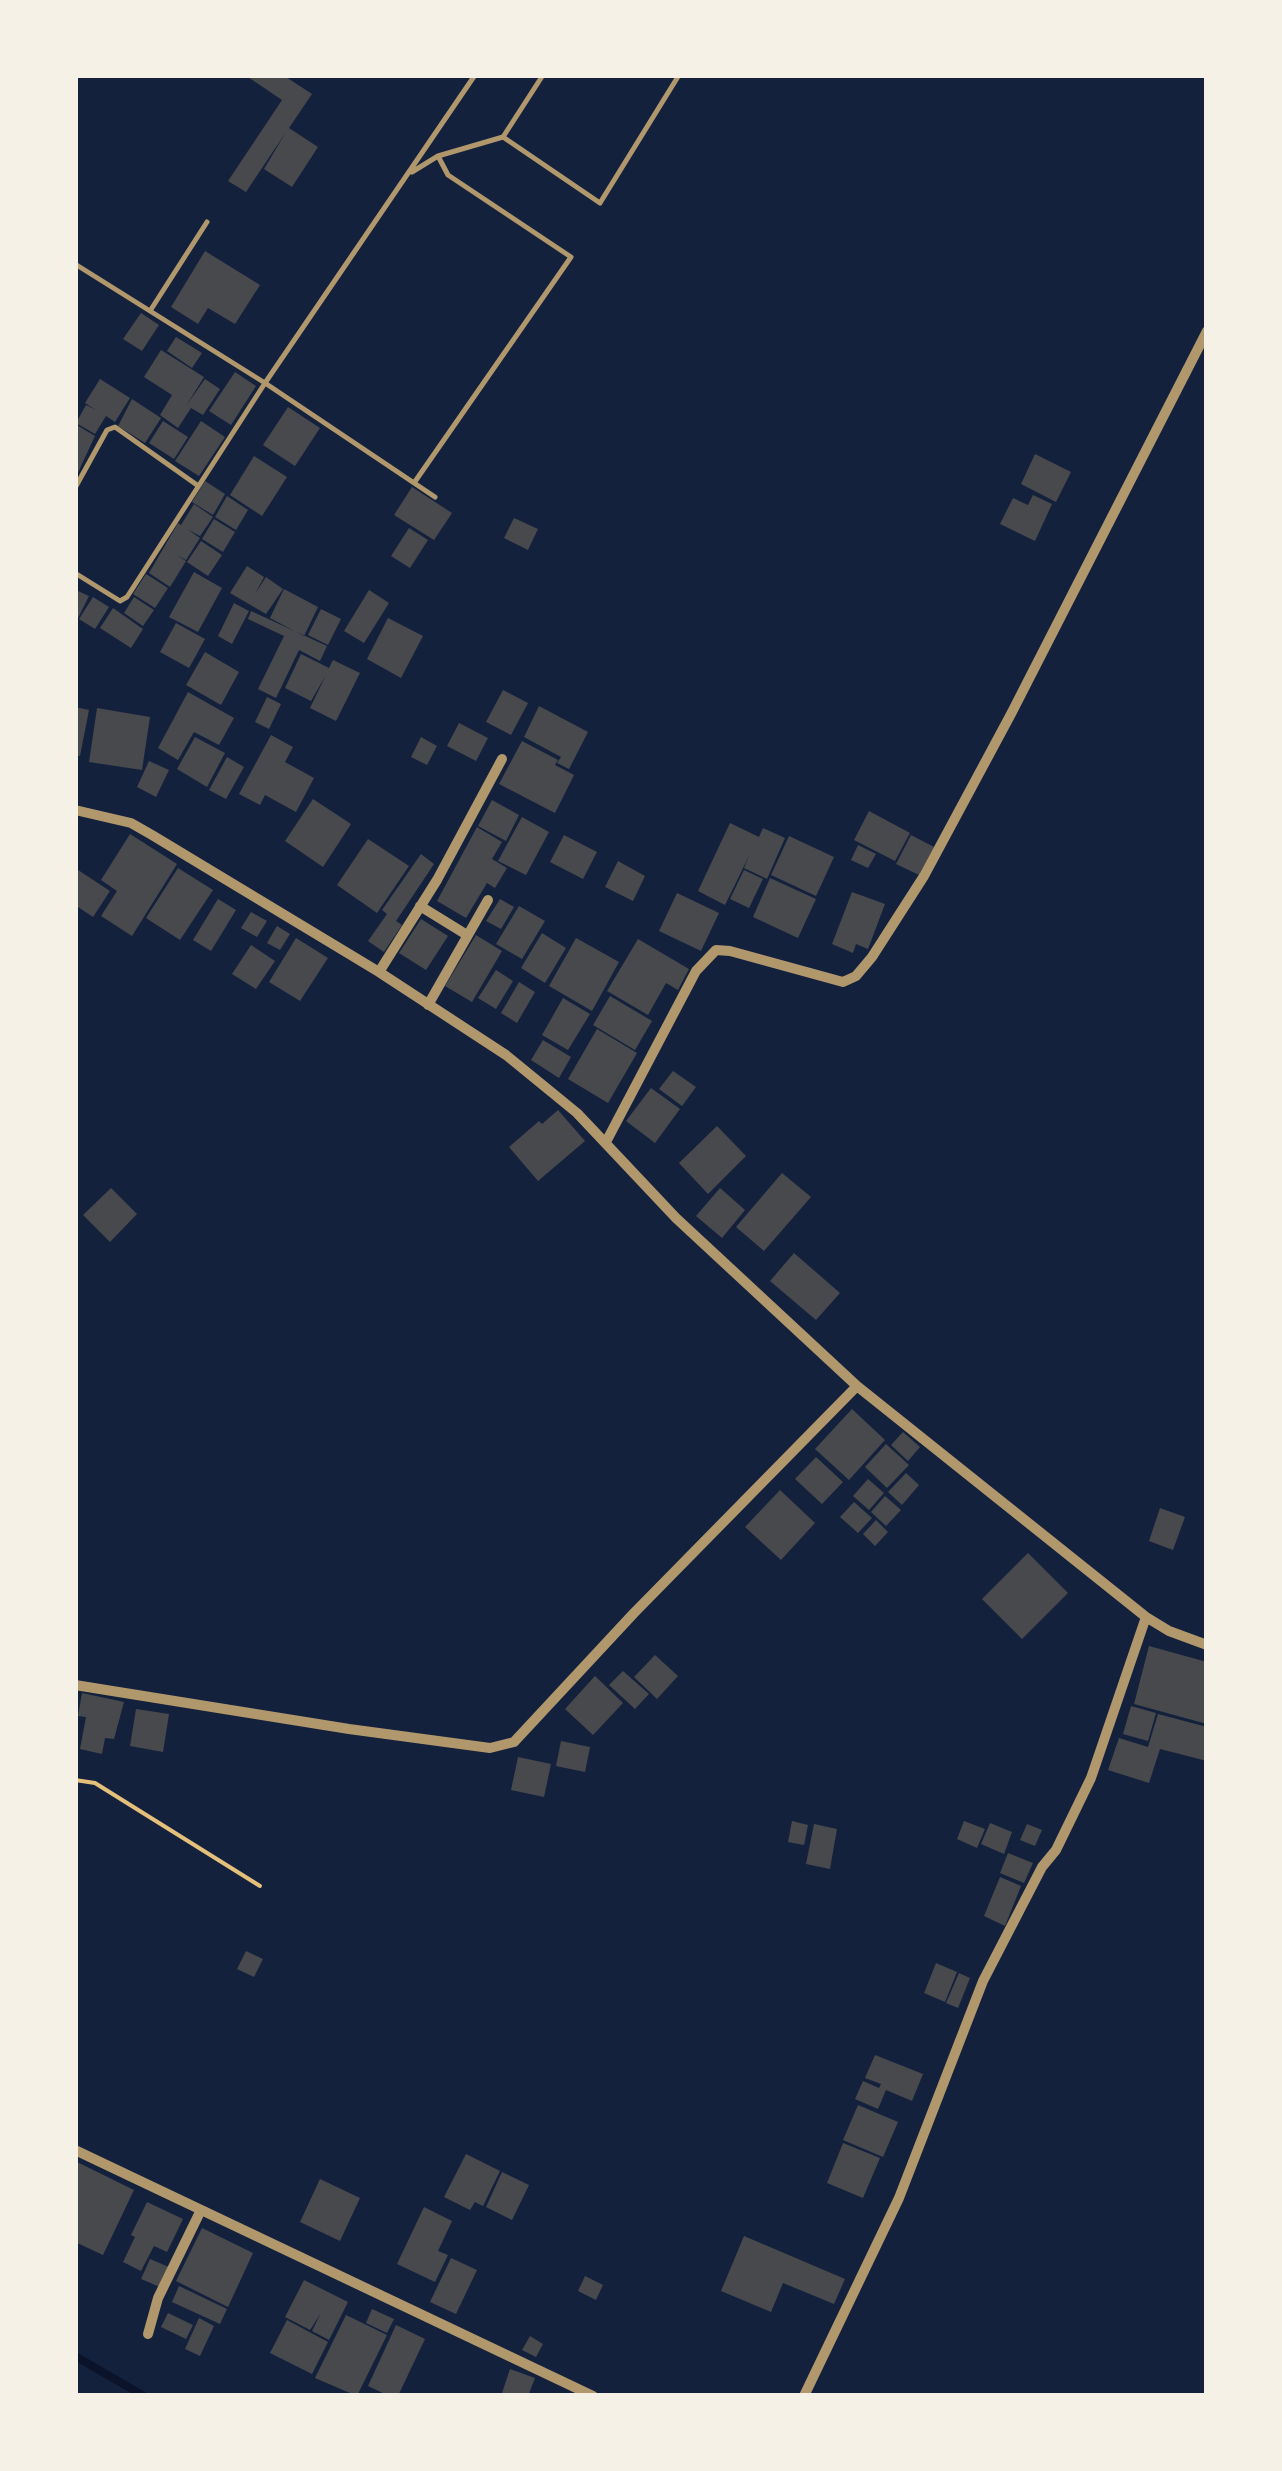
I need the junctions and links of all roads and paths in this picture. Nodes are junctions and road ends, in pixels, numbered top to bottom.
1 (474, 75) edge
2 (543, 75) edge
3 (679, 75) edge
4 (502, 137) junction
5 (438, 156) junction
6 (408, 174) junction
7 (207, 222) dead end
8 (75, 264) edge
9 (150, 311) junction
10 (1207, 331) edge
11 (265, 383) junction
12 (414, 483) junction
13 (198, 485) junction
14 (75, 488) edge
15 (435, 497) dead end
16 (75, 574) edge
17 (502, 759) dead end
18 (75, 810) edge
19 (488, 900) dead end
20 (420, 906) junction
21 (466, 934) junction
22 (378, 972) junction
23 (428, 1004) junction
24 (606, 1142) junction
25 (857, 1386) junction
26 (1146, 1617) junction
27 (1207, 1645) edge
28 (75, 1684) edge
29 (75, 1780) edge
30 (260, 1886) dead end
31 (75, 2150) edge
32 (200, 2212) junction
33 (148, 2334) dead end
34 (593, 2396) edge
35 (804, 2396) edge

1 - 6 lane
2 - 4 lane
3 - 4 lane
4 - 5 lane
5 - 6 lane
5 - 12 lane
6 - 11 lane
7 - 9 lane
8 - 9 lane
9 - 11 lane
10 - 24 street
11 - 12 lane
11 - 13 lane
12 - 15 lane
13 - 14 lane
13 - 16 lane
17 - 20 street
18 - 22 street
19 - 21 street
20 - 21 street
20 - 22 street
21 - 23 street
22 - 23 street
23 - 24 street
24 - 25 street
25 - 26 street
25 - 28 street
26 - 27 street
26 - 35 street
29 - 30 path
31 - 32 street
32 - 33 street
32 - 34 street

